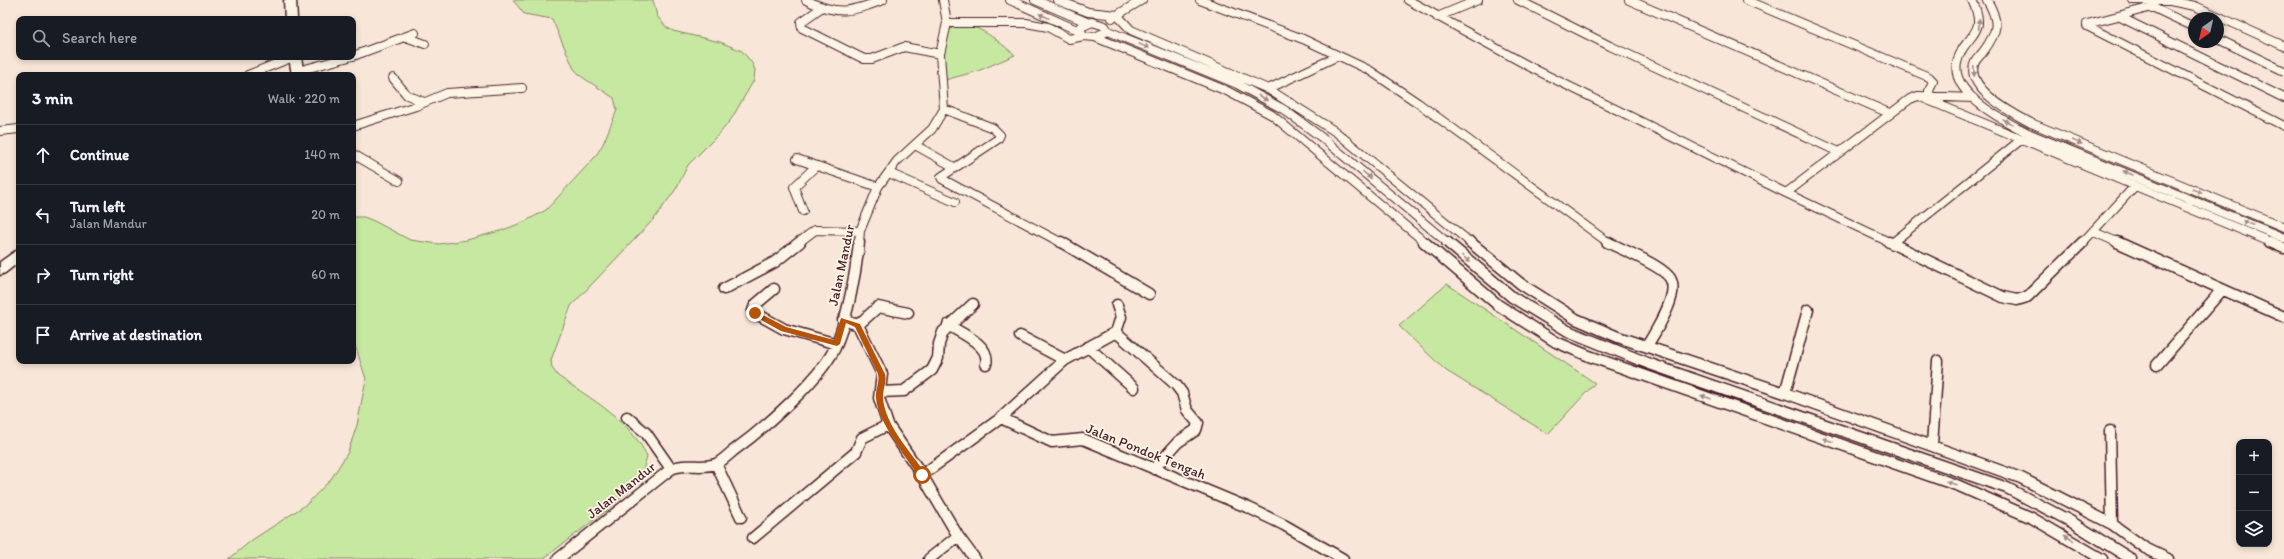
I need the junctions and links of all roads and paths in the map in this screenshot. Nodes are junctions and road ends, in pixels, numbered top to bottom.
1 (290, 0) edge
2 (806, 0) edge
3 (883, 0) edge
4 (943, 0) edge
5 (1010, 0) edge
6 (1035, 0) edge
7 (1057, 0) edge
8 (1142, 0) edge
9 (1200, 0) edge
10 (1408, 0) edge
11 (1478, 0) edge
12 (1518, 0) edge
13 (1629, 0) edge
14 (1746, 0) edge
15 (1972, 0) edge
16 (1987, 0) edge
17 (2133, 0) edge
18 (2184, 0) edge
19 (820, 8) junction
20 (1117, 15) junction
21 (291, 16) edge
22 (2118, 16) junction
23 (1437, 17) junction
24 (947, 23) junction
25 (1089, 23) junction
26 (2188, 24) edge
27 (1105, 28) junction
28 (415, 33) dead end
29 (1082, 33) junction
30 (406, 37) junction
31 (1095, 37) junction
32 (2284, 40) edge
33 (2224, 42) edge
34 (425, 44) dead end
35 (2284, 46) edge
36 (940, 54) junction
37 (356, 55) edge
38 (1338, 56) junction
39 (286, 60) edge
40 (295, 60) edge
41 (339, 60) edge
42 (2284, 70) edge
43 (256, 72) edge
44 (298, 72) edge
45 (301, 72) edge
46 (394, 78) dead end
47 (522, 88) dead end
48 (1268, 89) junction
49 (1918, 96) junction
50 (1930, 96) junction
51 (1973, 98) junction
52 (2284, 98) edge
53 (424, 102) junction
54 (944, 109) junction
55 (1889, 113) junction
56 (356, 125) edge
57 (2284, 126) edge
58 (16, 129) edge
59 (0, 132) edge
60 (2022, 139) junction
61 (915, 145) junction
62 (1839, 152) junction
63 (356, 155) edge
64 (797, 159) dead end
65 (816, 166) junction
66 (954, 166) junction
67 (889, 173) junction
68 (399, 181) dead end
69 (878, 187) junction
70 (2134, 187) junction
71 (1786, 193) junction
72 (955, 202) dead end
73 (803, 211) dead end
74 (2284, 227) edge
75 (860, 231) junction
76 (2094, 232) junction
77 (2284, 238) edge
78 (1892, 243) junction
79 (2284, 248) edge
80 (16, 257) edge
81 (0, 270) edge
82 (724, 289) dead end
83 (774, 289) dead end
84 (2222, 290) junction
85 (1149, 294) dead end
86 (972, 304) dead end
87 (1117, 305) dead end
88 (1808, 310) dead end
89 (908, 313) dead end
90 (2284, 317) edge
91 (843, 320) junction
92 (858, 325) junction
93 (948, 325) junction
94 (1116, 332) junction
95 (1020, 336) dead end
96 (837, 344) junction
97 (1647, 346) junction
98 (1088, 347) junction
99 (1065, 360) junction
100 (1938, 361) dead end
101 (986, 364) dead end
102 (2157, 365) dead end
103 (1134, 388) dead end
104 (880, 392) junction
105 (1785, 393) junction
106 (627, 416) dead end
107 (1001, 418) junction
108 (888, 425) junction
109 (2110, 431) dead end
110 (1932, 445) junction
111 (716, 464) junction
112 (671, 469) junction
113 (1154, 469) junction
114 (922, 475) junction
115 (741, 516) dead end
116 (2112, 524) junction
117 (958, 536) junction
118 (753, 538) dead end
119 (558, 559) edge
120 (929, 559) edge
121 (975, 559) edge
122 (1343, 559) edge
123 (2102, 559) edge
124 (2131, 559) edge
125 (2168, 559) edge

1 - 21 main road
2 - 19 street
3 - 19 street
4 - 24 street
29 -> 5 street
6 - 25 street
7 - 20 street
8 - 20 street
9 - 38 street
10 - 23 street
11 - 23 street
12 - 62 street
13 - 55 street
14 - 50 street
51 -> 15 street
16 -> 74 street
17 - 35 street
18 - 32 street
19 - 36 street
20 - 27 street
20 - 48 street
22 - 26 street
22 - 52 street
22 - 57 street
23 - 71 street
24 - 29 street
24 - 36 street
25 - 27 street
25 - 29 street
27 - 31 street
27 -> 124 street
28 - 30 street
29 - 31 street
30 - 34 street
30 - 37 street
123 -> 31 street
33 - 42 street
36 - 54 street
38 - 48 street
38 - 97 street
39 - 43 street
40 - 44 main road
41 - 45 street
46 - 53 street
47 - 53 street
48 - 97 street
49 - 50 street
49 - 55 street
49 - 60 street
50 - 51 street
77 -> 51 street
53 - 56 street
54 - 61 street, Jalan Mandur
54 - 66 street
55 - 62 street
58 - 59 street
60 - 70 street
60 - 78 street
61 - 66 street
61 - 67 street, Jalan Mandur
62 - 71 street
63 - 68 street
64 - 65 street
65 - 69 street
65 - 73 street
66 - 85 street
67 - 69 street, Jalan Mandur
67 - 72 street
69 - 75 street, Jalan Mandur
70 - 76 street
70 - 79 street
71 - 78 street
75 - 82 street
75 - 91 street, Jalan Mandur
76 - 78 street
76 - 84 street
80 - 81 main road
83 - 96 street
84 - 90 street
84 - 102 street
86 - 93 street
87 - 94 street
88 - 105 street
89 - 92 street
91 - 92 street
91 - 96 street, Jalan Mandur
92 - 104 street
93 - 101 street
93 - 104 street
94 - 98 street
94 - 113 street
95 - 99 street
96 - 111 street, Jalan Mandur
97 - 105 street
98 - 99 street
98 - 103 street
99 - 107 street
100 - 110 street
104 - 108 street
105 - 110 street
106 - 112 street
107 - 113 street, Jalan Pondok Tengah
107 - 114 street
108 - 114 street
108 - 118 street
109 - 116 street
110 - 116 street
111 - 112 street, Jalan Mandur
111 - 115 street
112 - 119 street, Jalan Mandur
113 - 122 street, Jalan Pondok Tengah
114 - 117 street
116 - 125 street
117 - 120 street
117 - 121 street

